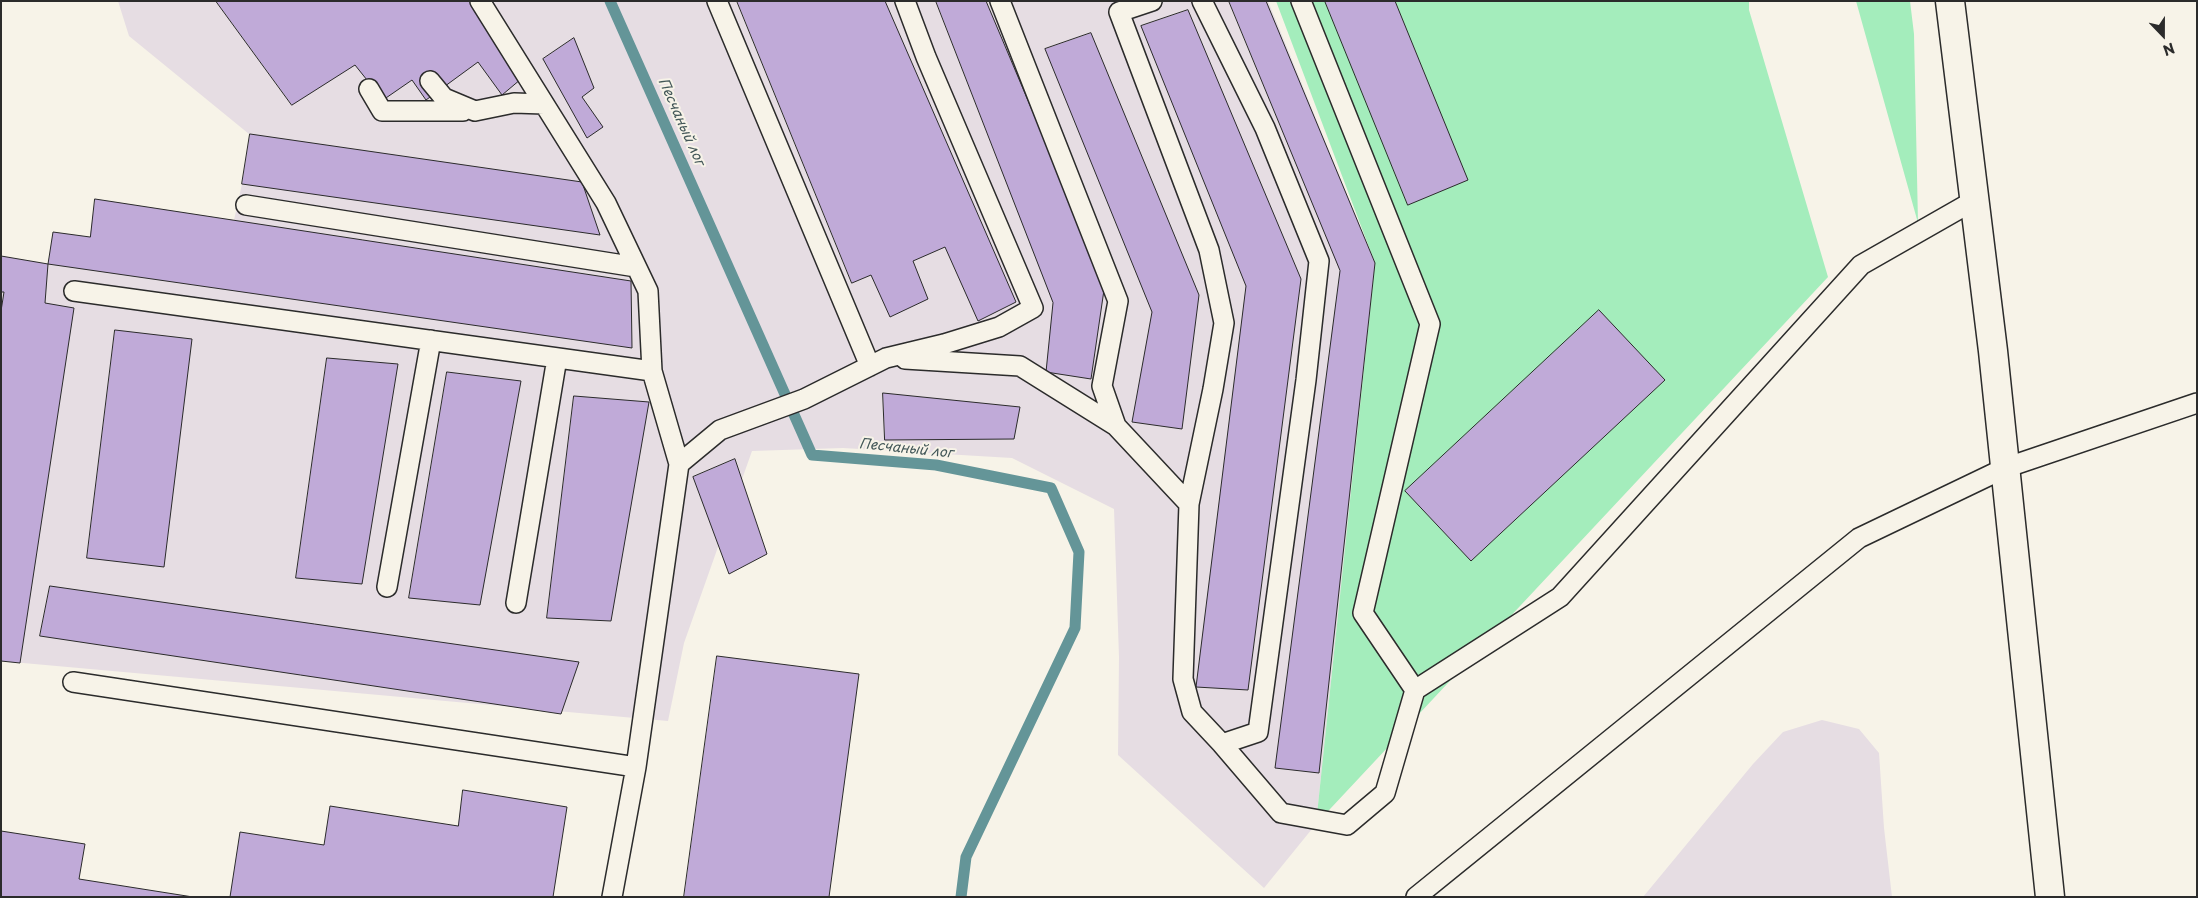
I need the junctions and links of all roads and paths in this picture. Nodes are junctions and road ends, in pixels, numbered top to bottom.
1 (480, 1) edge
2 (717, 1) edge
3 (905, 1) edge
4 (1000, 1) edge
5 (1152, 1) edge
6 (1202, 1) edge
7 (1301, 1) edge
8 (1950, 1) edge
9 (430, 81) dead end
10 (369, 89) dead end
11 (544, 104) junction
12 (475, 111) junction
13 (1975, 200) junction
14 (246, 205) dead end
15 (636, 267) junction
16 (74, 291) dead end
17 (432, 340) junction
18 (557, 358) junction
19 (878, 362) junction
20 (652, 371) junction
21 (2197, 403) edge
22 (1116, 426) junction
23 (679, 464) junction
24 (2006, 468) junction
25 (1189, 504) junction
26 (387, 587) dead end
27 (516, 603) dead end
28 (73, 682) dead end
29 (1415, 690) junction
30 (1222, 744) junction
31 (636, 767) junction
32 (612, 897) edge
33 (1416, 897) edge
34 (2050, 897) edge

1 - 11 lane
2 - 19 lane
3 - 19 lane
4 - 22 lane
5 - 25 lane
6 - 30 lane
7 - 29 lane
8 - 13 street
9 - 12 lane
10 - 12 lane
11 - 12 lane
11 - 15 lane
13 - 24 street
13 - 29 lane
14 - 15 lane
15 - 20 lane
16 - 17 lane
17 - 18 lane
17 - 26 lane
18 - 20 lane
18 - 27 lane
19 - 22 lane
19 - 23 lane
20 - 23 lane
21 - 24 lane
22 - 25 lane
23 - 31 lane
24 - 33 lane
24 - 34 street
25 - 30 lane
28 - 31 lane
29 - 30 lane
31 - 32 lane

